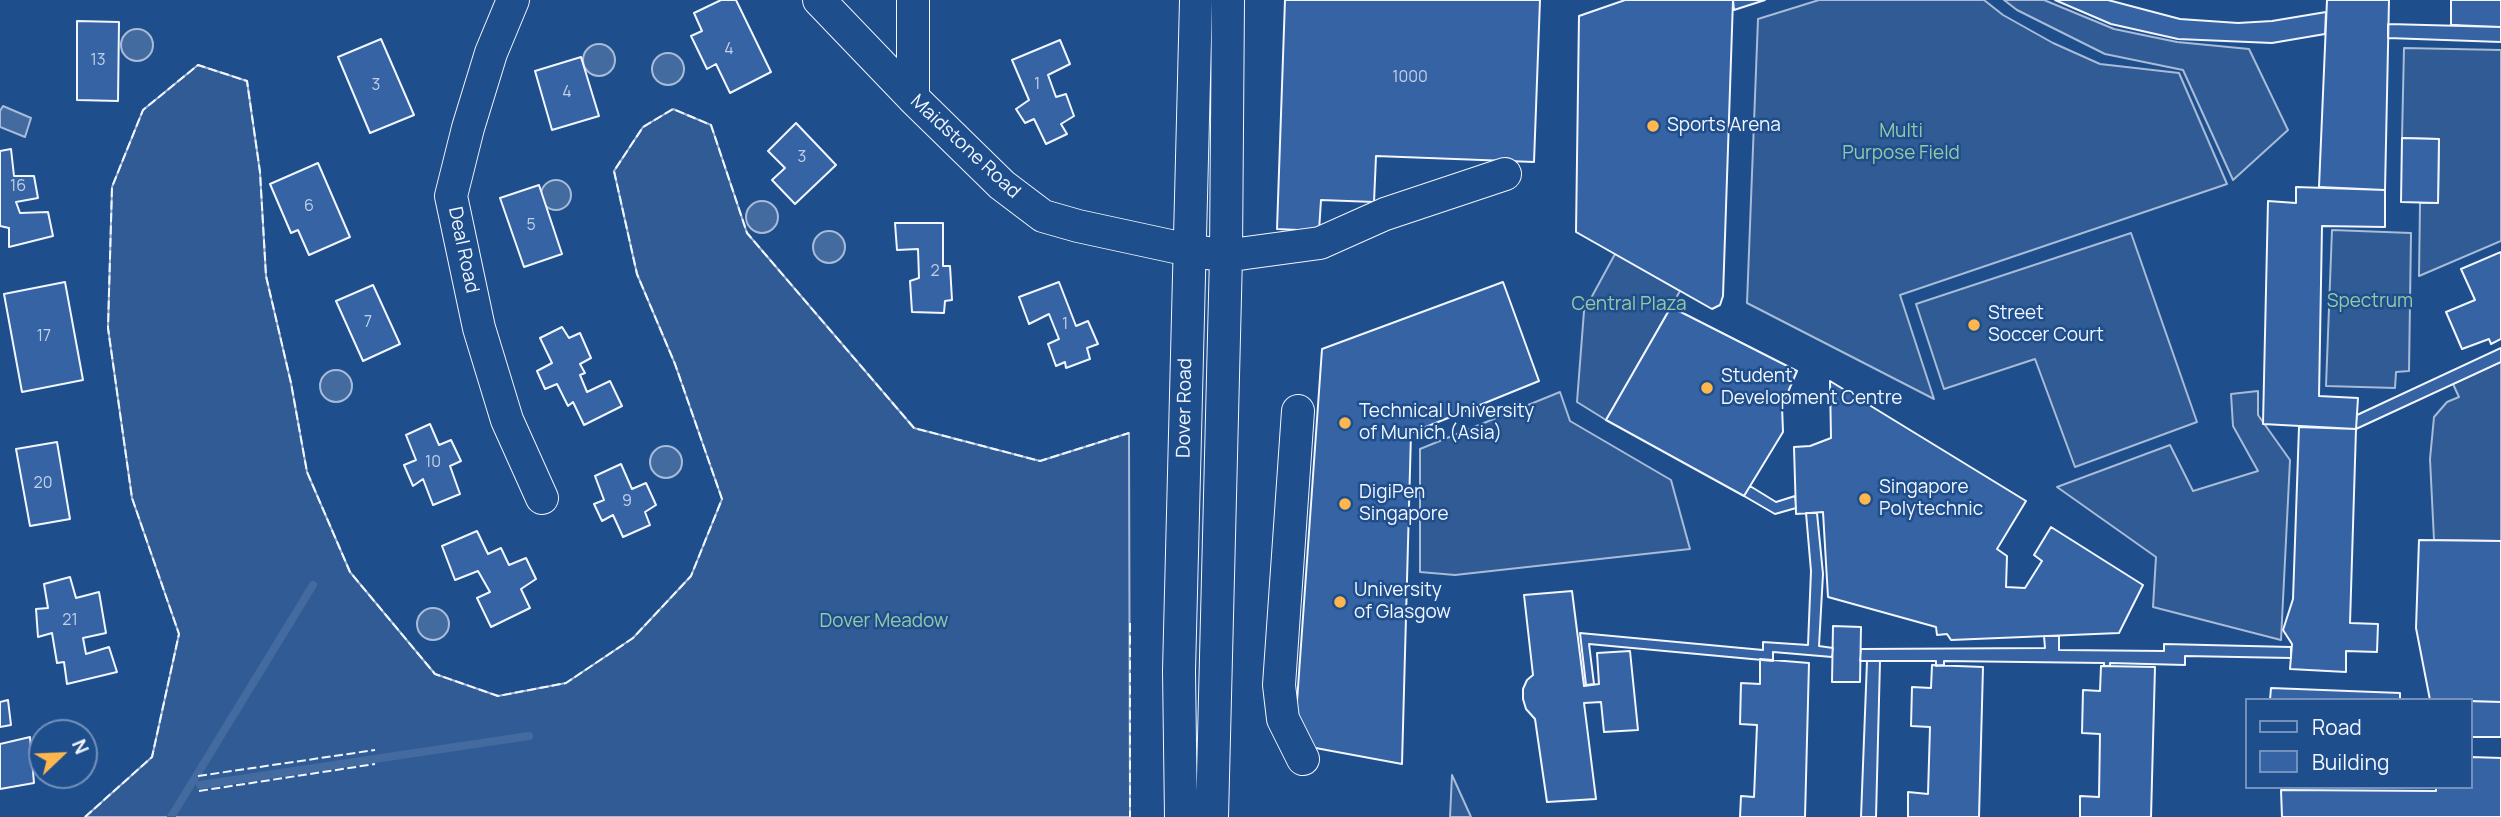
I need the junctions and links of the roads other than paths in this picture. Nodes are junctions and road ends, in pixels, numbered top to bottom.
1 (513, 0) edge
2 (819, 0) edge
3 (914, 0) edge
4 (1196, 0) edge
5 (1228, 0) edge
6 (913, 98) junction
7 (1505, 174) dead end
8 (1189, 250) junction
9 (1226, 256) junction
10 (1298, 411) dead end
11 (542, 498) dead end
12 (1303, 759) dead end
13 (1181, 817) edge
14 (1212, 817) edge

1 - 11 street, Deal Road
2 - 6 street, Maidstone Road
3 - 6 street
4 - 8 street, Dover Road
5 - 9 street, Dover Road
6 - 8 street, Maidstone Road
7 - 9 street, Maidstone Road
8 - 9 street, Maidstone Road
8 - 13 street, Dover Road
9 - 14 street, Dover Road
10 - 12 street

